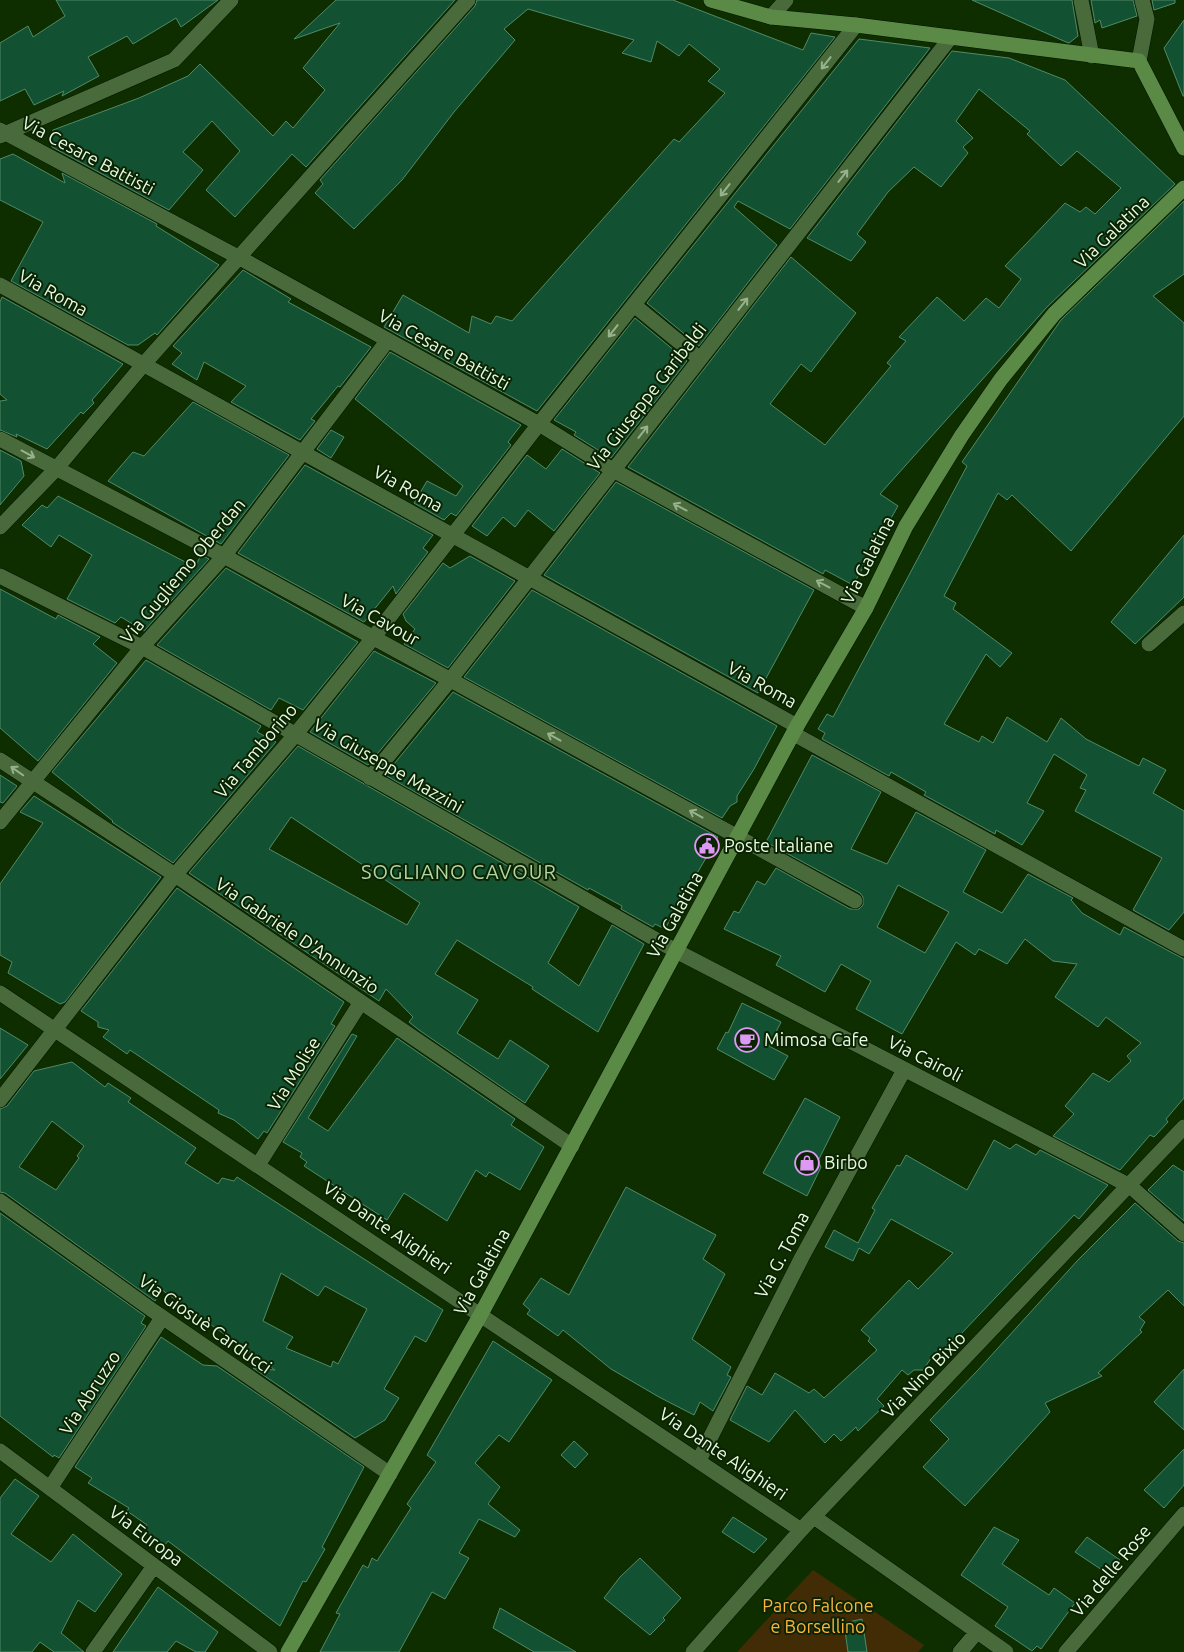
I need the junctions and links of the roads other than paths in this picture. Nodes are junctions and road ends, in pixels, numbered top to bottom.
1 (231, 0) edge
2 (468, 0) edge
3 (711, 0) edge
4 (786, 0) edge
5 (1081, 0) edge
6 (1142, 0) edge
7 (771, 17) junction
8 (856, 24) junction
9 (951, 37) junction
10 (1092, 56) junction
11 (1139, 61) junction
12 (2, 133) edge
13 (1184, 148) edge
14 (1184, 188) edge
15 (240, 258) junction
16 (0, 285) edge
17 (634, 305) junction
18 (388, 340) junction
19 (700, 358) junction
20 (144, 365) junction
21 (539, 424) junction
22 (0, 439) edge
23 (304, 453) junction
24 (56, 469) junction
25 (613, 470) junction
26 (0, 527) edge
27 (452, 535) junction
28 (224, 556) junction
29 (0, 576) edge
30 (529, 578) junction
31 (866, 608) junction
32 (1184, 613) edge
33 (373, 638) junction
34 (1149, 644) dead end
35 (142, 647) junction
36 (450, 680) junction
37 (796, 730) junction
38 (295, 735) junction
39 (0, 760) edge
40 (370, 778) junction
41 (34, 783) junction
42 (0, 822) edge
43 (739, 838) junction
44 (175, 875) junction
45 (855, 901) dead end
46 (1182, 943) edge
47 (676, 951) junction
48 (0, 993) edge
49 (361, 1002) junction
50 (56, 1030) junction
51 (904, 1070) junction
52 (0, 1100) edge
53 (1184, 1127) edge
54 (572, 1146) junction
55 (258, 1165) junction
56 (1130, 1186) junction
57 (0, 1201) edge
58 (1184, 1234) edge
59 (481, 1314) junction
60 (162, 1318) junction
61 (0, 1451) edge
62 (699, 1460) junction
63 (390, 1474) junction
64 (50, 1488) junction
65 (1184, 1514) edge
66 (814, 1517) junction
67 (802, 1530) junction
68 (154, 1566) junction
69 (977, 1632) junction
70 (93, 1652) edge
71 (270, 1652) edge
72 (288, 1652) edge
73 (693, 1652) edge
74 (960, 1652) edge
75 (1006, 1652) edge
76 (1066, 1652) edge

1 - 12 street
2 - 15 street
3 - 7 street
4 - 7 street
5 - 10 street
6 - 11 street
7 - 8 street
8 - 9 street
8 -> 17 street, Via Tamborino
9 - 10 street
19 -> 9 street, Via Giuseppe Garibaldi
10 - 11 street
11 - 13 street
12 - 15 street, Via Cesare Battisti
14 - 31 street, Via Galatina
15 - 18 street, Via Cesare Battisti
15 - 20 street
16 - 20 street, Via Roma
17 - 19 street
17 -> 21 street, Via Tamborino
18 - 21 street, Via Cesare Battisti
18 - 23 street, Via Gugliemo Oberdan
25 -> 19 street, Via Giuseppe Garibaldi
20 - 23 street, Via Roma
20 - 24 street
21 - 25 street, Via Cesare Battisti
21 - 27 street, Via Tamborino
22 -> 24 street, Via Cavour
23 - 27 street, Via Roma
23 - 28 street, Via Gugliemo Oberdan
24 - 26 street
24 - 28 street, Via Cavour
25 - 30 street, Via Giuseppe Garibaldi
31 -> 25 street, Via Cesare Battisti
27 - 30 street, Via Roma
27 - 33 street, Via Tamborino
28 - 33 street, Via Cavour
28 - 35 street, Via Gugliemo Oberdan
29 - 35 street, Via Giuseppe Mazzini
30 - 36 street, Via Giuseppe Garibaldi
30 - 37 street, Via Roma
31 - 37 street, Via Galatina
32 - 34 street
33 - 36 street, Via Cavour
33 - 38 street, Via Tamborino
35 - 38 street, Via Giuseppe Mazzini
35 - 41 street, Via Gugliemo Oberdan
36 - 40 street, Via Giuseppe Garibaldi
43 -> 36 street, Via Cavour
37 - 43 street, Via Galatina
37 - 46 street, Via Roma
38 - 40 street, Via Giuseppe Mazzini
38 - 44 street, Via Tamborino
41 -> 39 street, Via Gabriele D'Annunzio
40 - 47 street, Via Giuseppe Mazzini
41 - 42 street, Via Gugliemo Oberdan
41 - 44 street, Via Gabriele D'Annunzio
43 - 45 street, Via Cavour
43 - 47 street, Via Galatina
44 - 49 street, Via Gabriele D'Annunzio
44 - 50 street, Via Tamborino
47 - 51 street, Via Cairoli
47 - 54 street, Via Galatina
48 - 50 street, Via Dante Alighieri
49 - 54 street, Via Gabriele D'Annunzio
49 - 55 street, Via Molise
50 - 52 street, Via Tamborino
50 - 55 street, Via Dante Alighieri
51 - 56 street, Via Cairoli
51 - 62 street, Via G. Toma
53 - 56 street, Via Nino Bixio
54 - 59 street, Via Galatina
55 - 59 street, Via Dante Alighieri
56 - 58 street, Via Cairoli
56 - 66 street, Via Nino Bixio
57 - 60 street, Via Giosuè Carducci
59 - 62 street, Via Dante Alighieri
59 - 63 street, Via Galatina
60 - 63 street, Via Giosuè Carducci
60 - 64 street, Via Abruzzo
61 - 64 street, Via Europa
62 - 67 street, Via Dante Alighieri
63 - 72 street, Via Galatina
64 - 68 street, Via Europa
65 - 76 street, Via delle Rose
66 - 67 street, Via Nino Bixio
66 - 69 street
67 - 73 street, Via Nino Bixio
68 - 70 street
68 - 71 street, Via Europa
69 - 74 street
69 - 75 street

